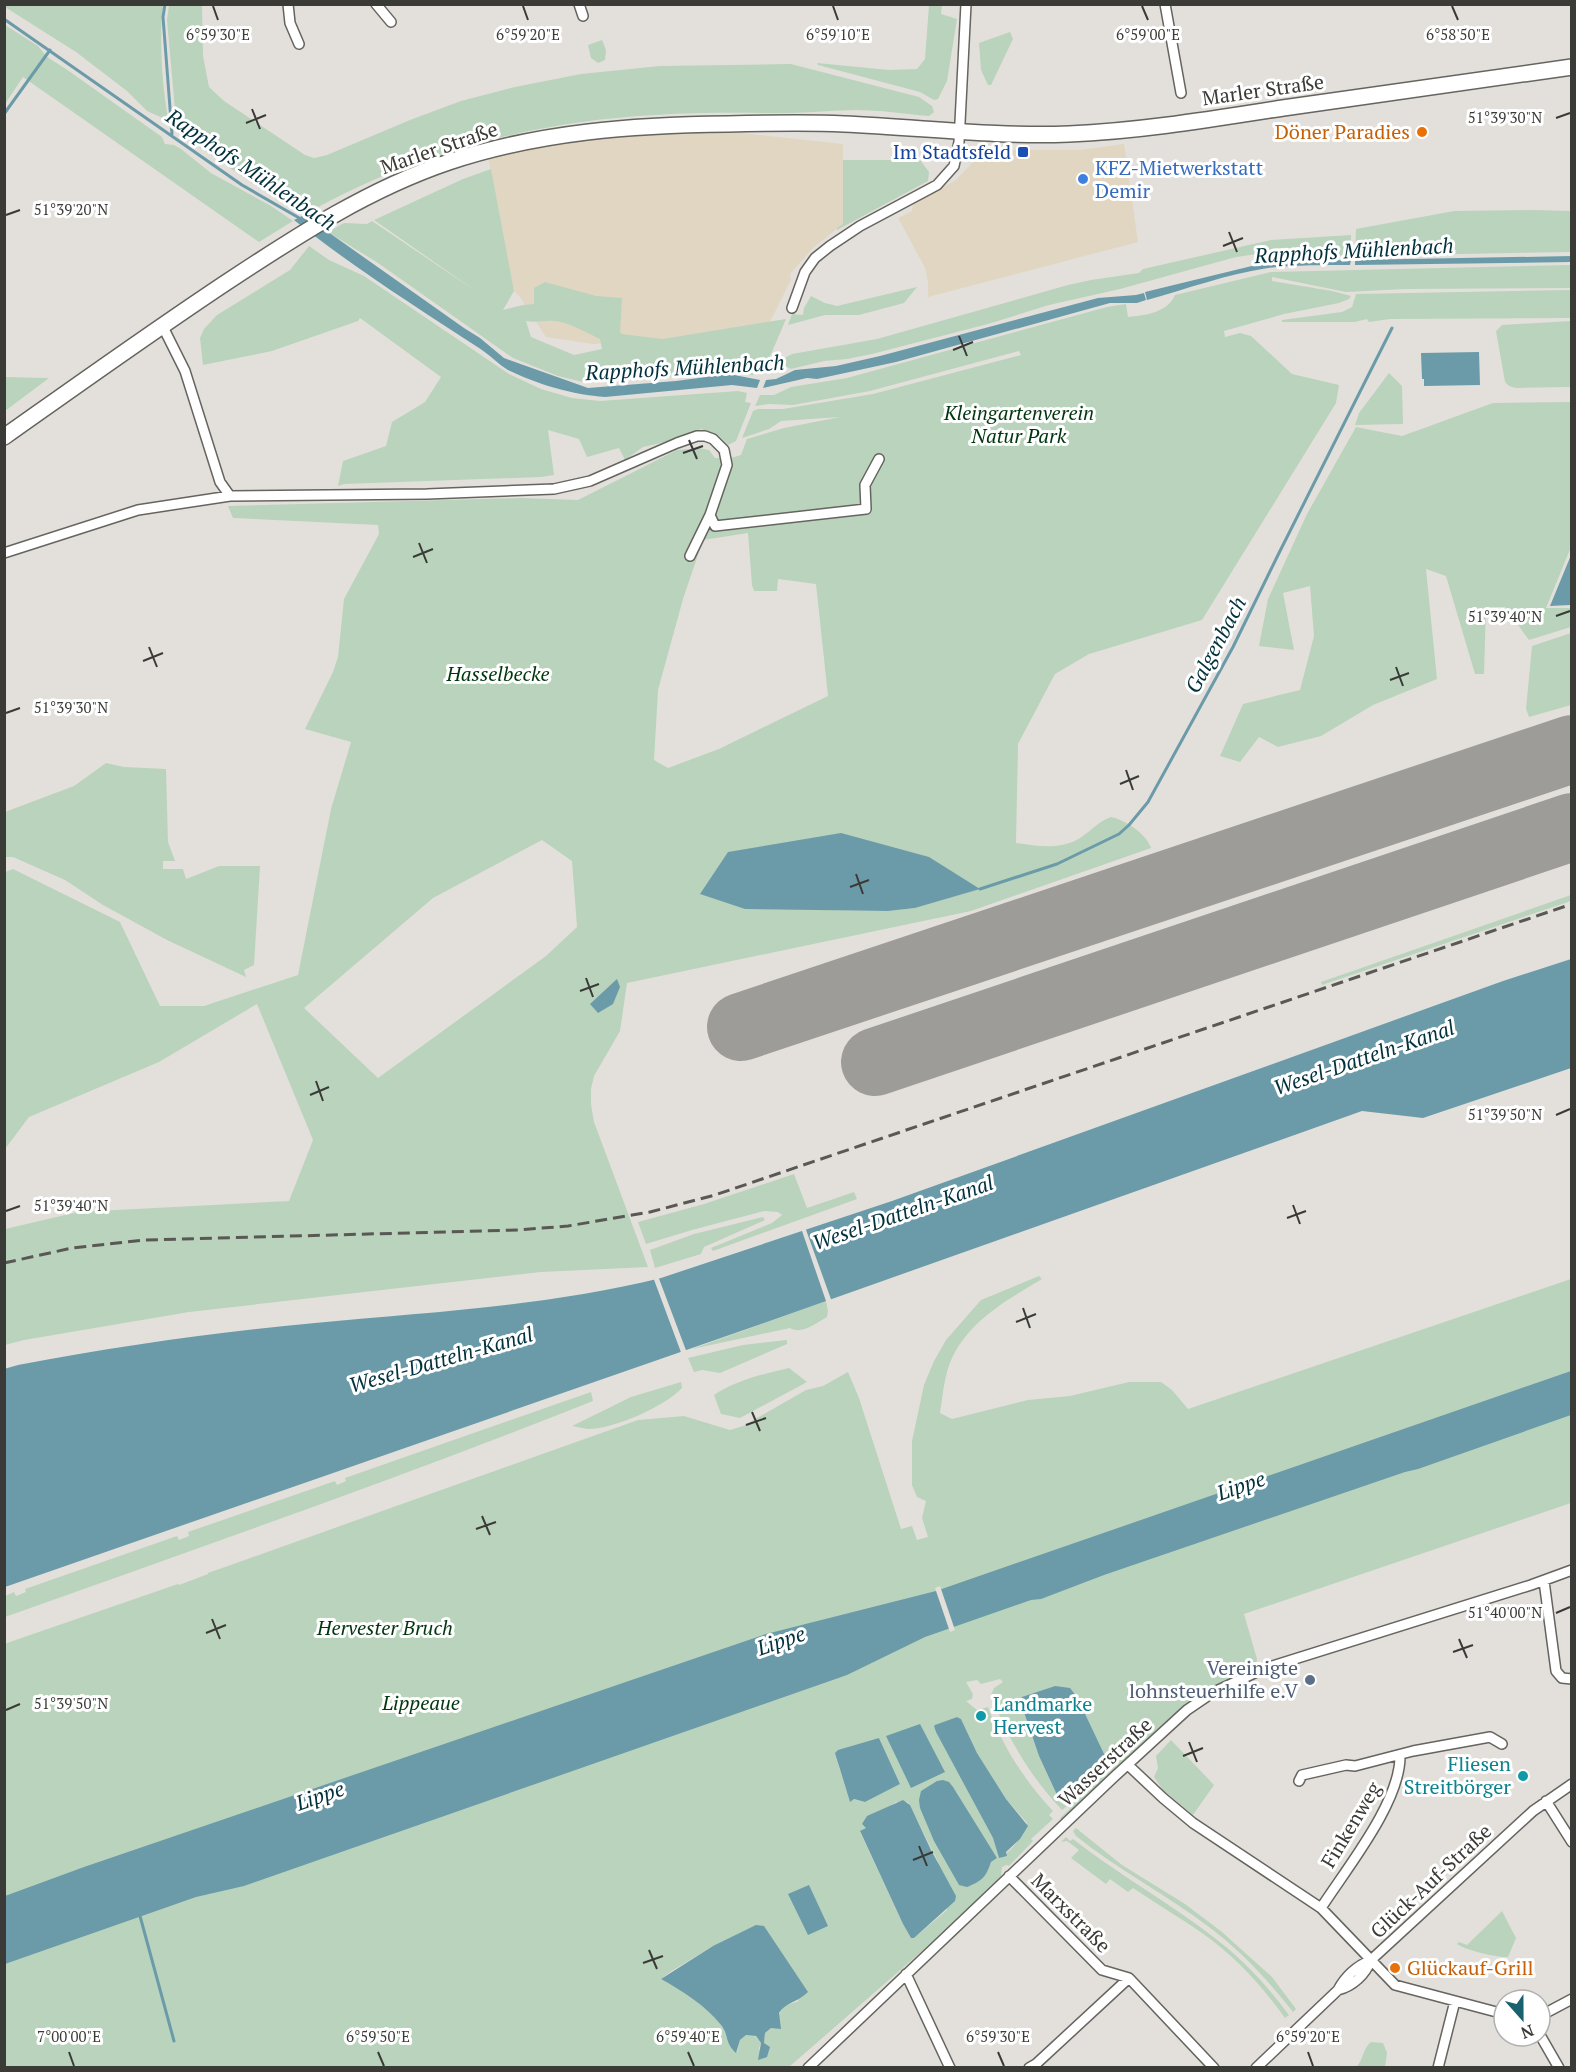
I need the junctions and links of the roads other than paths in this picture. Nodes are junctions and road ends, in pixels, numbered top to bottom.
1 (288, 4) edge
2 (376, 4) edge
3 (579, 4) edge
4 (966, 4) edge
5 (1166, 4) edge
6 (584, 16) dead end
7 (391, 22) dead end
8 (299, 44) dead end
9 (1572, 67) edge
10 (1181, 93) dead end
11 (959, 132) junction
12 (792, 308) dead end
13 (162, 325) junction
14 (4, 437) edge
15 (879, 459) dead end
16 (230, 496) junction
17 (710, 515) junction
18 (4, 554) edge
19 (690, 556) dead end
20 (1572, 1570) edge
21 (1544, 1581) junction
22 (1572, 1678) edge
23 (1502, 1743) dead end
24 (1400, 1755) junction
25 (1128, 1765) junction
26 (1299, 1781) dead end
27 (1572, 1784) edge
28 (1546, 1801) junction
29 (1572, 1842) edge
30 (1009, 1876) junction
31 (1321, 1908) junction
32 (1371, 1960) junction
33 (906, 1974) junction
34 (1129, 1978) junction
35 (1572, 1998) edge
36 (1455, 2001) junction
37 (1552, 2009) edge
38 (1492, 2011) edge
39 (1548, 2048) edge
40 (808, 2067) edge
41 (950, 2067) edge
42 (1029, 2067) edge
43 (1214, 2067) edge
44 (1257, 2067) edge
45 (1438, 2067) edge
46 (1559, 2067) edge

1 - 8 street
2 - 7 street
3 - 6 street
4 - 11 street
5 - 10 street
9 - 11 main road, Marler Straße
11 - 12 street
11 - 13 main road, Marler Straße
13 - 14 main road, Marler Straße
13 - 16 street
15 - 17 street
16 - 17 street
16 - 18 street
17 - 19 street
20 - 21 street, Wasserstraße
21 - 22 street
21 - 25 street, Wasserstraße
23 - 24 street, Finkenweg
24 - 26 street, Finkenweg
24 - 31 street, Finkenweg
25 - 30 street, Wasserstraße
25 - 31 street
27 - 28 street, Glück-Auf-Straße
28 - 29 street
28 - 32 street, Glück-Auf-Straße
30 - 33 street, Wasserstraße
30 - 34 street, Marxstraße
31 - 32 street
32 - 36 street
32 - 44 street, Glück-Auf-Straße
33 - 40 street, Wasserstraße
33 - 41 street
34 - 42 street
34 - 43 street, Marxstraße
35 - 37 street
36 - 38 street
36 - 45 street
39 - 46 street

